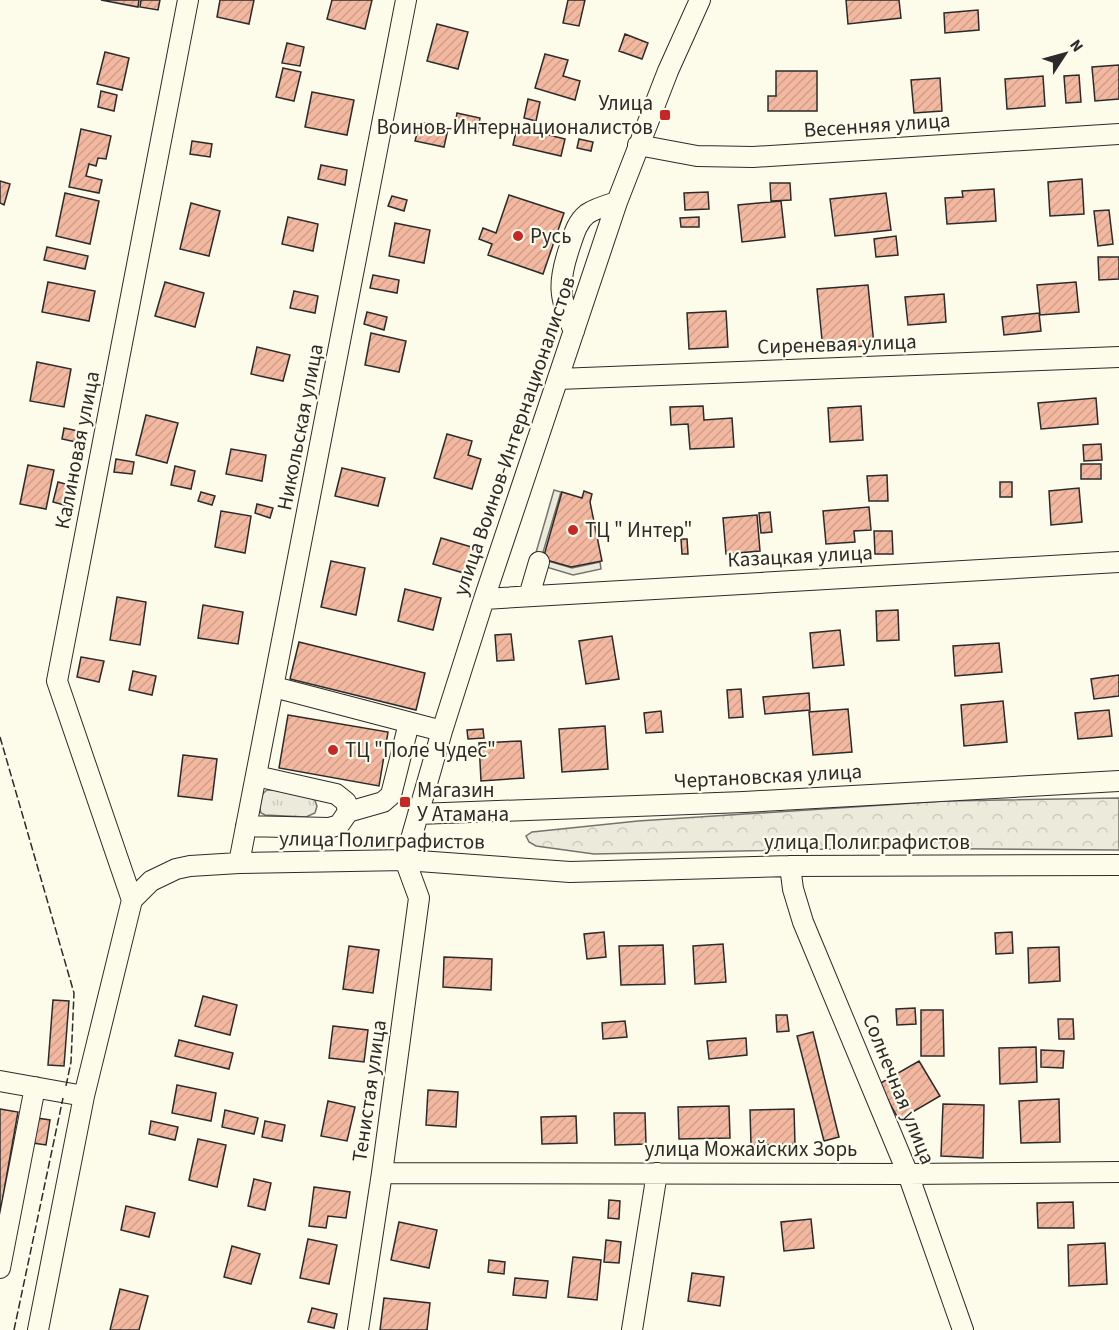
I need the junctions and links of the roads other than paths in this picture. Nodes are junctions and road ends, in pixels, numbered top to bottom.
1 (188, 0) edge
2 (406, 0) edge
3 (700, 0) edge
4 (1119, 134) edge
5 (638, 145) junction
6 (617, 202) junction
7 (574, 330) junction
8 (1119, 357) edge
9 (558, 379) junction
10 (539, 562) dead end
11 (1119, 562) edge
12 (529, 596) junction
13 (484, 599) junction
14 (274, 687) junction
15 (409, 723) junction
16 (442, 731) junction
17 (256, 776) junction
18 (1119, 781) edge
19 (348, 812) junction
20 (418, 814) junction
21 (246, 826) junction
22 (405, 860) junction
23 (239, 863) junction
24 (1119, 865) edge
25 (790, 867) junction
26 (132, 900) junction
27 (0, 1081) edge
28 (35, 1087) junction
29 (84, 1096) junction
30 (1119, 1172) edge
31 (382, 1173) junction
32 (657, 1173) junction
33 (908, 1174) junction
34 (0, 1268) edge
35 (38, 1330) edge
36 (358, 1330) edge
37 (632, 1330) edge
38 (963, 1330) edge

1 - 26 street, Калиновая улица
2 - 14 street, Никольская улица
3 - 5 street, улица Воинов-Интернационалистов
4 - 5 street, Весенняя улица
5 - 6 street, улица Воинов-Интернационалистов
6 - 7 street, улица Воинов-Интернационалистов
6 - 7 street
7 - 9 street, улица Воинов-Интернационалистов
8 - 9 street, Сиреневая улица
9 - 13 street, улица Воинов-Интернационалистов
10 - 12 street
11 - 12 street, Казацкая улица
12 - 13 street, Казацкая улица
13 - 16 street, улица Воинов-Интернационалистов
14 - 15 street
14 - 17 street, Никольская улица
15 - 16 street
15 - 19 street
16 - 20 street, улица Воинов-Интернационалистов
17 - 19 street
17 - 21 street, Никольская улица
18 - 20 street, Чертановская улица
19 - 21 street
20 - 22 street, улица Воинов-Интернационалистов
21 - 23 street, Никольская улица
22 - 23 street, улица Полиграфистов
22 - 25 street, улица Полиграфистов
22 - 31 street, Тенистая улица
23 - 26 street, улица Полиграфистов
24 - 25 street, улица Полиграфистов
25 - 33 street, Солнечная улица
26 - 29 street
27 - 28 street
28 - 29 street
28 - 34 street
29 - 35 street
30 - 33 street, улица Можайских Зорь
31 - 32 street, улица Можайских Зорь
31 - 36 street, Тенистая улица
32 - 33 street, улица Можайских Зорь
32 - 37 street
33 - 38 street, Солнечная улица

